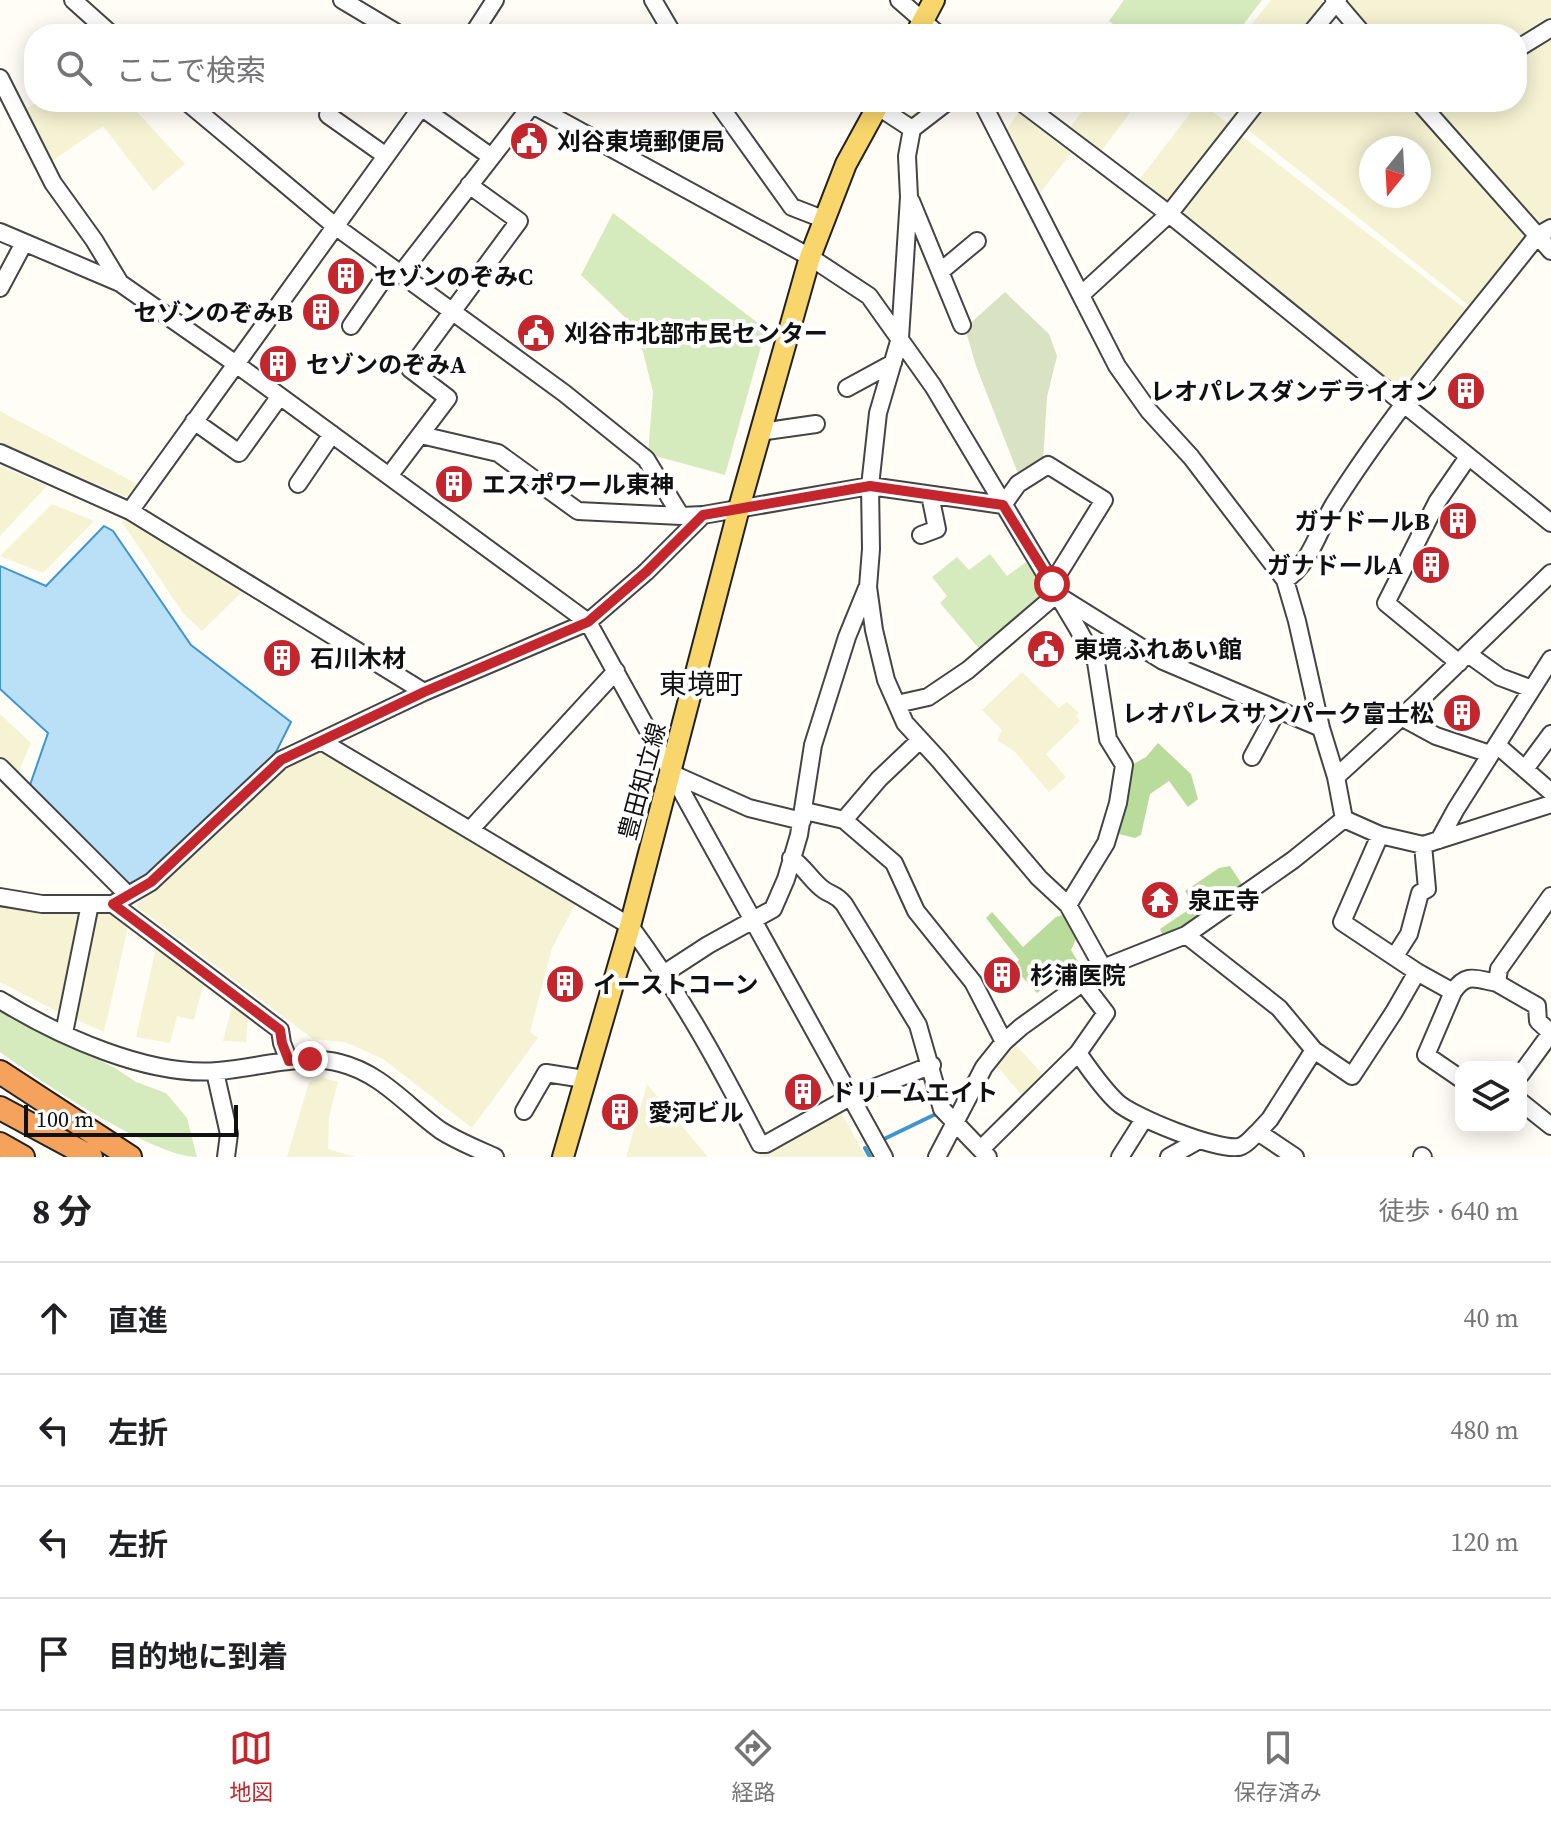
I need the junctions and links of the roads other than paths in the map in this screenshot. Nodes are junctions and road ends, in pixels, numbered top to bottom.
1 (342, 0) edge
2 (495, 0) edge
3 (653, 0) edge
4 (899, 0) edge
5 (934, 0) edge
6 (1336, 0) edge
7 (76, 1) edge
8 (100, 24) edge
9 (382, 24) edge
10 (479, 24) edge
11 (667, 24) edge
12 (921, 24) edge
13 (927, 24) edge
14 (1318, 24) edge
15 (1355, 24) edge
16 (1551, 28) edge
17 (1527, 43) edge
18 (0, 78) edge
19 (199, 112) edge
20 (418, 112) edge
21 (432, 112) edge
22 (522, 112) edge
23 (545, 112) edge
24 (724, 112) edge
25 (874, 112) edge
26 (889, 112) edge
27 (934, 112) edge
28 (987, 112) edge
29 (1034, 112) edge
30 (1249, 112) edge
31 (1432, 112) edge
32 (328, 115) dead end
33 (912, 129) junction
34 (386, 156) junction
35 (490, 156) junction
36 (469, 185) junction
37 (909, 197) junction
38 (1169, 214) junction
39 (823, 219) junction
40 (335, 226) junction
41 (0, 232) edge
42 (1544, 232) edge
43 (977, 241) dead end
44 (24, 243) junction
45 (1551, 251) edge
46 (810, 257) junction
47 (941, 271) junction
48 (396, 272) junction
49 (120, 283) junction
50 (0, 288) edge
51 (1082, 294) junction
52 (451, 312) junction
53 (962, 325) dead end
54 (351, 326) dead end
55 (900, 338) junction
56 (893, 363) junction
57 (236, 364) junction
58 (847, 388) dead end
59 (280, 396) junction
60 (1403, 405) junction
61 (194, 421) junction
62 (816, 424) dead end
63 (760, 432) junction
64 (332, 434) junction
65 (421, 435) junction
66 (0, 453) edge
67 (1468, 457) junction
68 (389, 476) junction
69 (298, 484) dead end
70 (870, 486) junction
71 (930, 495) junction
72 (1003, 505) junction
73 (739, 508) junction
74 (130, 511) junction
75 (703, 515) junction
76 (681, 516) junction
77 (1551, 523) edge
78 (921, 535) dead end
79 (1285, 580) junction
80 (1548, 582) edge
81 (868, 587) junction
82 (1057, 591) junction
83 (588, 622) junction
84 (1463, 658) junction
85 (1551, 659) edge
86 (616, 671) junction
87 (1532, 689) junction
88 (424, 692) junction
89 (897, 704) junction
90 (1277, 711) junction
91 (1401, 717) junction
92 (1321, 728) junction
93 (1551, 734) edge
94 (920, 740) junction
95 (321, 741) junction
96 (1493, 750) junction
97 (1252, 757) dead end
98 (0, 767) edge
99 (1525, 769) junction
100 (671, 773) junction
101 (1336, 777) junction
102 (1551, 792) edge
103 (1551, 804) edge
104 (803, 816) junction
105 (1344, 819) junction
106 (844, 820) junction
107 (470, 830) junction
108 (1380, 835) junction
109 (1431, 842) junction
110 (791, 858) junction
111 (1551, 896) edge
112 (0, 897) edge
113 (120, 900) junction
114 (90, 904) junction
115 (1068, 905) junction
116 (755, 921) junction
117 (630, 926) junction
118 (1186, 935) junction
119 (1395, 956) junction
120 (1103, 968) junction
121 (1417, 972) junction
122 (665, 973) junction
123 (1083, 983) junction
124 (1497, 983) junction
125 (1453, 992) junction
126 (0, 1000) edge
127 (64, 1033) junction
128 (1004, 1042) junction
129 (1314, 1050) junction
130 (1078, 1053) junction
131 (289, 1061) junction
132 (932, 1065) junction
133 (1527, 1066) edge
134 (0, 1072) edge
135 (215, 1072) junction
136 (1455, 1075) edge
137 (584, 1079) junction
138 (850, 1097) junction
139 (1527, 1107) edge
140 (0, 1108) edge
141 (524, 1111) dead end
142 (1144, 1119) junction
143 (955, 1124) junction
144 (1551, 1126) edge
145 (1258, 1132) junction
146 (1199, 1140) junction
147 (0, 1144) edge
148 (1270, 1150) edge
149 (984, 1153) edge
150 (944, 1154) edge
151 (23, 1157) edge
152 (91, 1157) edge
153 (130, 1157) edge
154 (226, 1157) edge
155 (495, 1157) edge
156 (563, 1157) edge
157 (884, 1157) edge
158 (1120, 1157) edge
159 (1169, 1157) edge
160 (1295, 1157) edge

1 - 9 street
2 - 10 street
3 - 11 street
4 - 12 street
5 - 13 main road
6 - 14 street
6 - 15 street
7 - 8 street
16 - 17 street
18 - 49 street
19 - 40 street
20 - 34 street
21 - 35 street
22 - 35 street
23 - 46 street
24 - 39 street
25 - 39 main road, 豊田知立線
26 - 33 street
27 - 33 street
28 - 51 street
29 - 38 street
30 - 38 street
31 - 42 street
32 - 34 street
33 - 37 street
34 - 40 street
35 - 36 street
36 - 48 street
36 - 52 street
37 - 47 street
37 - 55 street
38 - 51 street
38 - 60 street
39 - 46 main road, 豊田知立線
40 - 48 street
40 - 57 street
41 - 44 street
42 - 45 street
42 - 60 street
43 - 47 street
44 - 49 street
44 - 50 street
46 - 55 street
46 - 63 main road, 豊田知立線
47 - 53 street
48 - 52 street
48 - 54 street
49 - 57 street
51 - 79 street
52 - 65 street
52 - 76 street
55 - 56 street
55 - 72 street
56 - 58 street
56 - 70 street
57 - 59 street
57 - 61 street
59 - 61 street
59 - 64 street
60 - 67 street
60 - 79 street
61 - 74 street
62 - 63 street
63 - 73 main road, 豊田知立線
64 - 68 street
64 - 69 street
65 - 68 street
65 - 76 street
66 - 74 street
67 - 77 street
67 - 84 street
68 - 83 street
70 - 71 street
70 - 73 street
70 - 81 street
71 - 72 street
71 - 78 street
72 - 82 street
72 - 82 street
73 - 75 street
73 - 100 main road, 豊田知立線
74 - 88 street
75 - 76 street
75 - 83 street
79 - 92 street
80 - 84 street
81 - 89 street
81 - 104 street
82 - 89 street
82 - 90 street
82 - 115 street
83 - 86 street
83 - 88 street
84 - 87 street
84 - 91 street
85 - 87 street
86 - 100 street
86 - 107 street
87 - 96 street
88 - 95 street
89 - 94 street
90 - 92 street
90 - 97 street
91 - 96 street
91 - 101 street
92 - 101 street
93 - 99 street
94 - 106 street
94 - 115 street
95 - 107 street
95 - 113 street
96 - 99 street
96 - 109 street
98 - 113 street
99 - 102 street
100 - 104 street
100 - 116 street
100 - 117 main road, 豊田知立線
101 - 105 street
103 - 109 street
104 - 106 street
104 - 110 street
105 - 108 street
105 - 118 street
106 - 128 street
107 - 117 street
108 - 109 street
108 - 119 street
109 - 119 street
110 - 116 street
110 - 132 street
111 - 124 street
112 - 114 street
113 - 114 street
113 - 131 street
114 - 127 street
115 - 120 street
116 - 122 street
116 - 138 street
117 - 122 street
117 - 137 main road, 豊田知立線
118 - 120 street
118 - 129 street
119 - 121 street
120 - 123 street
121 - 125 street
121 - 129 street
122 - 138 street
123 - 128 street
123 - 130 street
124 - 125 street
124 - 133 street
125 - 136 street
126 - 127 street
127 - 135 street
128 - 143 street
129 - 145 street
130 - 142 street
130 - 149 street
131 - 135 street
131 - 155 street
132 - 138 street
132 - 143 street
134 - 153 highway
135 - 154 street
137 - 141 street
137 - 156 main road, 豊田知立線
138 - 157 street
139 - 144 street
140 - 152 highway
142 - 146 street
142 - 158 street
143 - 149 street
143 - 150 street
145 - 146 street
145 - 148 street
146 - 159 street
147 - 151 highway
148 - 160 street

